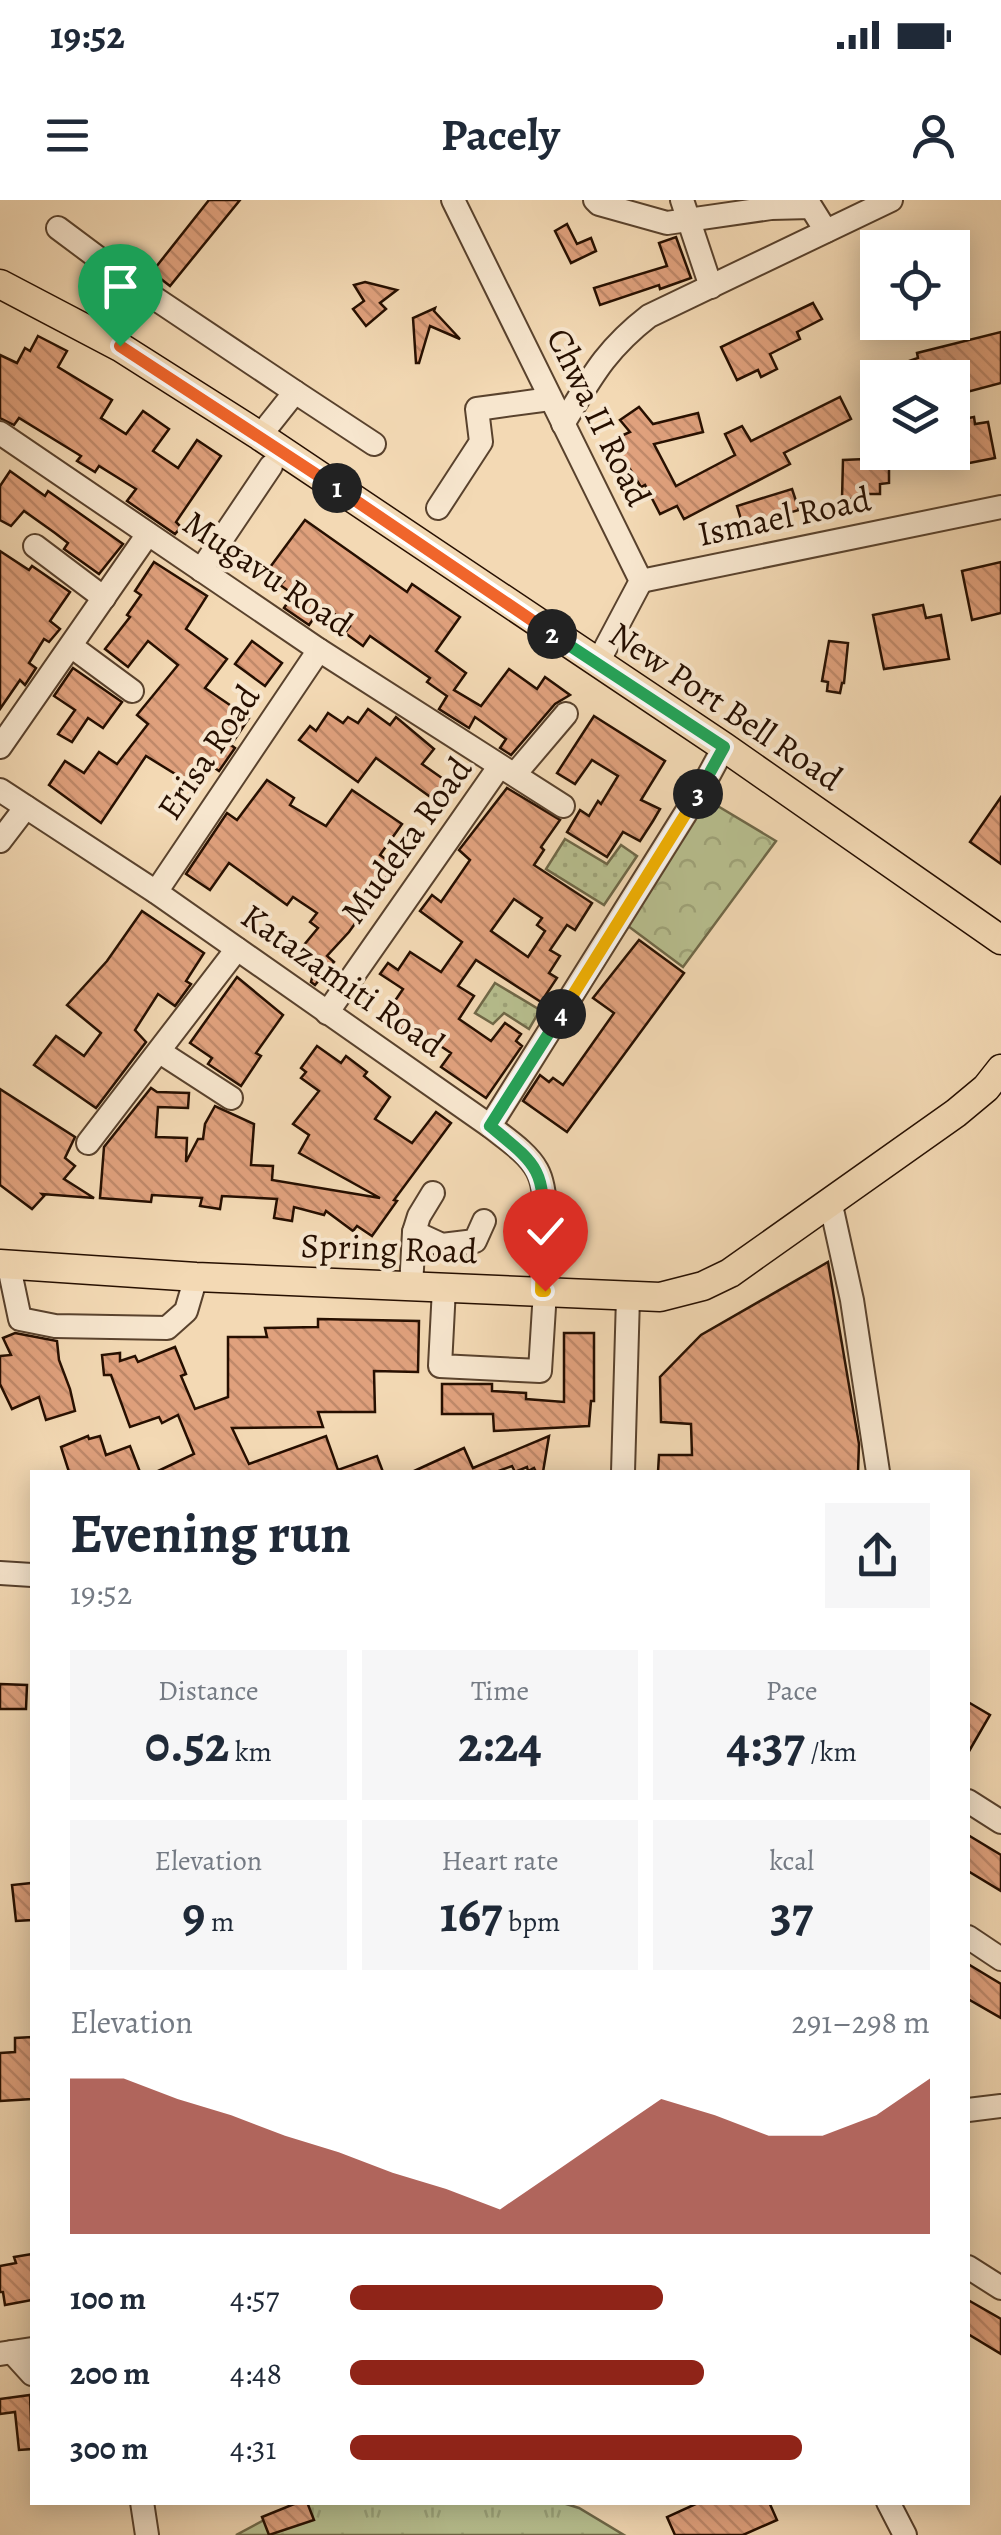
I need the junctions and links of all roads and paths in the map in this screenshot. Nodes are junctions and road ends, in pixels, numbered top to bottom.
1 (453, 200) edge
2 (595, 200) edge
3 (890, 200) edge
4 (686, 211) edge
5 (58, 228) dead end
6 (826, 231) junction
7 (0, 284) edge
8 (711, 286) junction
9 (295, 392) junction
10 (550, 399) junction
11 (563, 424) junction
12 (0, 433) edge
13 (260, 436) junction
14 (374, 444) dead end
15 (271, 466) dead end
16 (1001, 507) edge
17 (438, 508) dead end
18 (148, 534) junction
19 (35, 546) dead end
20 (201, 570) junction
21 (641, 581) junction
22 (104, 598) junction
23 (71, 646) junction
24 (319, 650) junction
25 (597, 664) junction
26 (132, 691) dead end
27 (566, 714) dead end
28 (0, 747) edge
29 (724, 747) junction
30 (507, 770) junction
31 (0, 790) edge
32 (563, 806) dead end
33 (26, 807) junction
34 (0, 842) edge
35 (156, 892) junction
36 (1001, 940) edge
37 (238, 949) junction
38 (327, 1013) junction
39 (160, 1052) junction
40 (1001, 1069) edge
41 (232, 1098) dead end
42 (490, 1126) junction
43 (88, 1143) dead end
44 (433, 1193) dead end
45 (831, 1205) junction
46 (484, 1221) dead end
47 (414, 1232) junction
48 (5, 1266) edge
49 (196, 1277) junction
50 (411, 1288) junction
51 (444, 1288) junction
52 (543, 1291) junction
53 (628, 1296) junction
54 (7, 1310) edge
55 (623, 1470) edge
56 (878, 1470) edge
57 (0, 1573) edge
58 (30, 1574) edge
59 (970, 1802) edge
60 (1001, 1822) edge
61 (970, 1939) edge
62 (1001, 1959) edge
63 (1000, 2109) edge
64 (970, 2110) edge
65 (970, 2268) edge
66 (1001, 2288) edge
67 (142, 2505) edge
68 (890, 2505) edge
69 (147, 2535) edge
70 (905, 2535) edge

1 - 10 street, Chwa II Road
2 - 4 street
3 - 6 street
4 - 6 street
4 - 8 street
5 - 9 street
6 - 8 street
7 - 13 main road, New Port Bell Road
8 - 11 street
9 - 13 street
9 - 14 street
10 - 11 street, Chwa II Road
10 - 17 street
11 - 21 street, Chwa II Road
12 - 18 street, Mugavu Road
13 - 25 main road, New Port Bell Road
15 - 20 street
16 - 21 street, Ismael Road
18 - 20 street, Mugavu Road
18 - 22 street
19 - 22 street
20 - 24 street, Mugavu Road
21 - 25 street
22 - 23 street
23 - 26 street
23 - 28 street
24 - 30 street, Mugavu Road
24 - 35 street, Erisa Road
25 - 29 main road, New Port Bell Road
27 - 30 street
29 - 36 main road, New Port Bell Road
29 - 42 street
30 - 32 street, Mudeka Road
30 - 38 street, Mudeka Road
31 - 33 street, Katazamiti Road
33 - 34 street
33 - 35 street, Katazamiti Road
35 - 37 street, Katazamiti Road
37 - 38 street, Katazamiti Road
37 - 39 street
38 - 42 street, Katazamiti Road
39 - 41 street
39 - 43 street
40 - 45 main road, Spring Road
42 - 52 street, Katazamiti Road
44 - 47 street
45 - 53 main road, Spring Road
45 - 56 street
46 - 47 street
47 - 50 street
48 - 49 main road, Spring Road
48 - 54 street
49 - 50 main road, Spring Road
49 - 54 street
50 - 51 main road, Spring Road
51 - 52 main road, Spring Road
51 - 52 street, Katazamiti Road
52 - 53 main road, Spring Road
53 - 55 street
57 - 58 street
59 - 60 street
61 - 62 street
63 - 64 street
65 - 66 street
67 - 69 street
68 - 70 street

